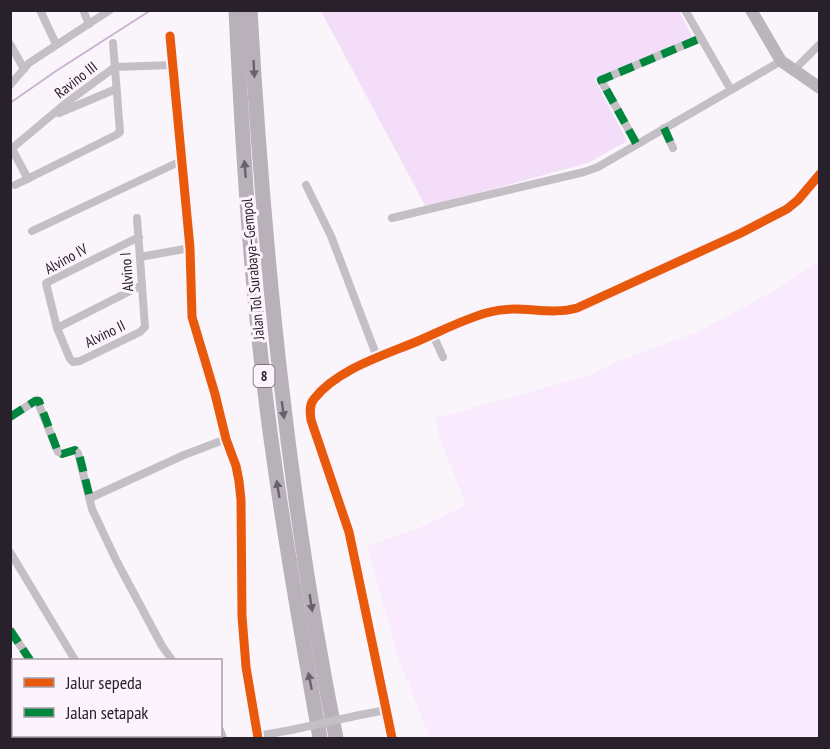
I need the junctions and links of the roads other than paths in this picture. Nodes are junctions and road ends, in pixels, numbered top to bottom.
1 (40, 10) edge
2 (83, 10) edge
3 (110, 10) edge
4 (236, 10) edge
5 (250, 10) edge
6 (685, 10) edge
7 (752, 10) edge
8 (89, 24) junction
9 (170, 36) dead end
10 (701, 38) junction
11 (112, 43) dead end
12 (10, 44) edge
13 (56, 44) junction
14 (819, 44) edge
15 (13, 57) edge
16 (781, 61) junction
17 (172, 65) junction
18 (115, 67) junction
19 (24, 69) junction
20 (794, 71) junction
21 (10, 85) edge
22 (819, 88) edge
23 (116, 89) junction
24 (731, 90) junction
25 (55, 115) junction
26 (664, 128) junction
27 (636, 143) junction
28 (673, 148) dead end
29 (11, 150) edge
30 (182, 161) junction
31 (819, 174) edge
32 (28, 179) junction
33 (15, 185) dead end
34 (306, 185) dead end
35 (137, 218) dead end
36 (392, 218) dead end
37 (32, 231) dead end
38 (138, 237) junction
39 (190, 248) junction
40 (140, 257) junction
41 (142, 285) junction
42 (146, 324) joint
43 (57, 328) junction
44 (433, 335) junction
45 (378, 357) junction
46 (443, 357) dead end
47 (10, 417) edge
48 (226, 439) junction
49 (90, 498) junction
50 (10, 552) edge
51 (10, 630) edge
52 (29, 659) edge
53 (74, 659) edge
54 (171, 659) edge
55 (386, 710) junction
56 (258, 737) edge
57 (320, 738) edge
58 (336, 738) edge
59 (392, 738) edge

1 - 13 street
2 - 8 street
3 - 8 street
57 -> 4 highway, Jalan Tol Surabaya–Gempol / 8
5 -> 58 highway, Jalan Tol Surabaya–Gempol / 8
6 - 10 street
7 - 16 street
8 - 13 street
9 - 17 street
10 - 24 street
10 - 27 street
11 - 18 street
12 - 15 street
13 - 19 street
14 - 20 street
15 - 19 street
16 - 20 street
16 - 24 street
17 - 18 street, Ravino III
17 - 30 street
18 - 23 street
18 - 25 street, Ravino III
19 - 21 street
20 - 22 street
23 - 25 street
23 - 32 street
24 - 26 street
25 - 29 street, Ravino III
26 - 27 street
26 - 28 street
27 - 36 street
29 - 32 street
30 - 37 street
30 - 39 street
31 - 44 street
32 - 33 street
34 - 45 street
35 - 38 street, Alvino I
38 - 40 street, Alvino I
38 - 43 street, Alvino IV
39 - 40 street
39 - 48 street
40 - 41 street, Alvino I
41 - 42 street, Alvino I
41 - 43 street
42 - 43 street, Alvino II
44 - 45 street
44 - 46 street
45 - 55 street
47 - 49 street
48 - 49 street
48 - 56 street
49 - 54 street
50 - 53 street
51 - 52 street
55 - 56 street, bridge
55 - 59 street

